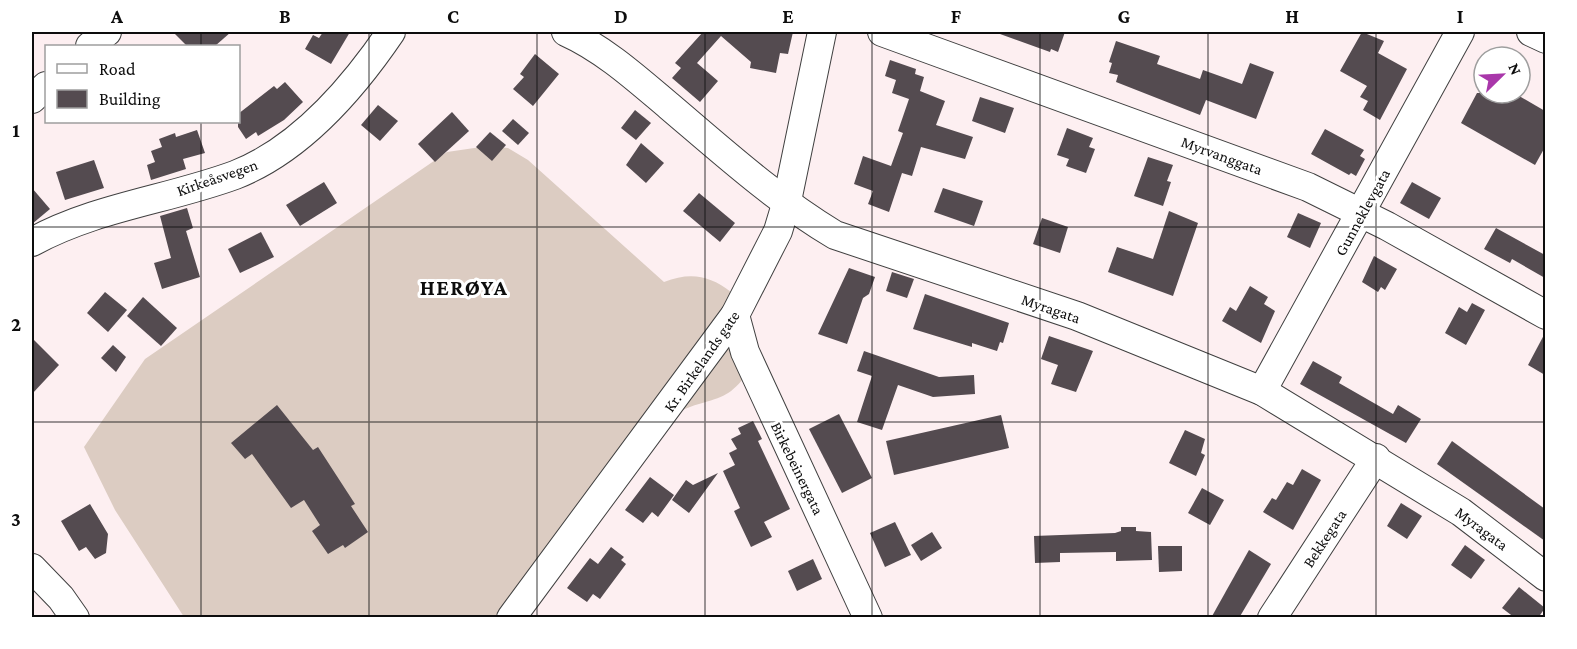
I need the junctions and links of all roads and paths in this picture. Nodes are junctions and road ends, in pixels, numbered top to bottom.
1 (107, 32) edge
2 (391, 32) edge
3 (566, 32) edge
4 (822, 32) edge
5 (882, 32) edge
6 (1460, 32) edge
7 (1531, 32) edge
8 (1545, 39) edge
9 (91, 45) edge
10 (45, 87) edge
11 (32, 99) edge
12 (787, 201) junction
13 (1362, 212) junction
14 (32, 242) edge
15 (735, 315) junction
16 (1545, 315) edge
17 (1262, 391) junction
18 (1376, 458) junction
19 (32, 568) edge
20 (1545, 577) edge
21 (75, 618) edge
22 (511, 618) edge
23 (868, 618) edge
24 (1272, 618) edge

1 - 9 street
2 - 14 street, Kirkeåsvegen
3 - 12 street, Myragata
4 - 12 street, Kr. Birkelands gate
5 - 13 street, Myrvanggata
6 - 13 street, Gunneklevgata
7 - 8 street
10 - 11 street
12 - 15 street, Kr. Birkelands gate
12 - 17 street, Myragata
13 - 16 street, Myrvanggata
13 - 17 street, Gunneklevgata
15 - 22 street, Kr. Birkelands gate
15 - 23 street, Birkebeinergata
17 - 18 street, Myragata
18 - 20 street, Myragata
18 - 24 street, Bekkegata
19 - 21 street

